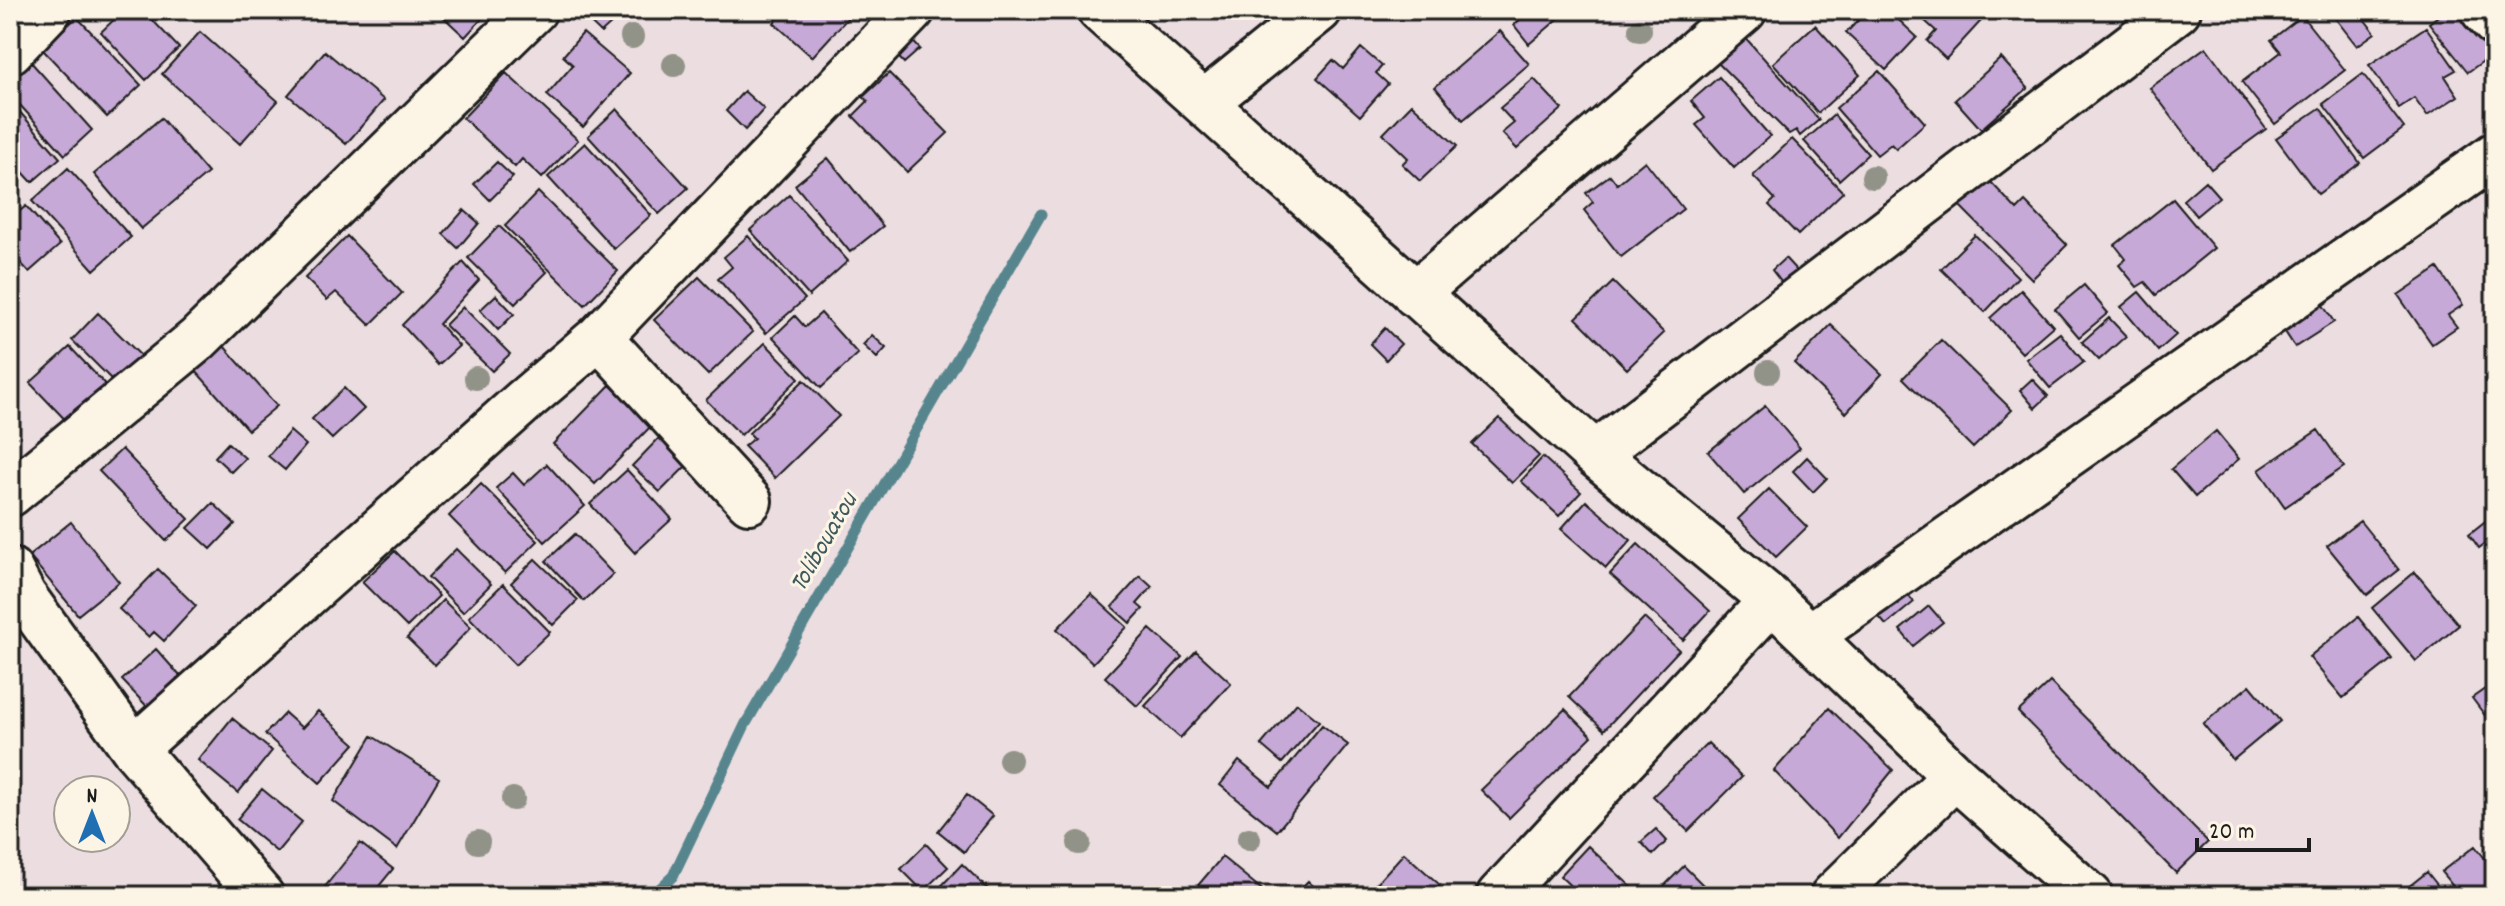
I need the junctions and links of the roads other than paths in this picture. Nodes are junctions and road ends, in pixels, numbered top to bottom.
1 (49, 10) edge
2 (534, 10) edge
3 (912, 10) edge
4 (1100, 10) edge
5 (1319, 10) edge
6 (1744, 10) edge
7 (2178, 10) edge
8 (2483, 10) edge
9 (2495, 23) edge
10 (10, 51) edge
11 (1204, 103) junction
12 (2495, 155) edge
13 (1415, 294) junction
14 (599, 337) junction
15 (1595, 454) junction
16 (10, 494) edge
17 (749, 501) dead end
18 (10, 570) edge
19 (1772, 600) junction
20 (1810, 636) junction
21 (134, 749) junction
22 (1955, 776) junction
23 (261, 896) edge
24 (1499, 896) edge
25 (1833, 896) edge
26 (2090, 896) edge

1 - 10 street
2 - 16 street
3 - 14 street
4 - 11 street
5 - 11 street
6 - 13 street
7 - 15 street
8 - 9 street
11 - 13 street
12 - 20 street
13 - 15 street
14 - 17 street
14 - 21 street
15 - 19 street
18 - 21 street
19 - 20 street
19 - 24 street
20 - 22 street
21 - 23 street
22 - 25 street
22 - 26 street

